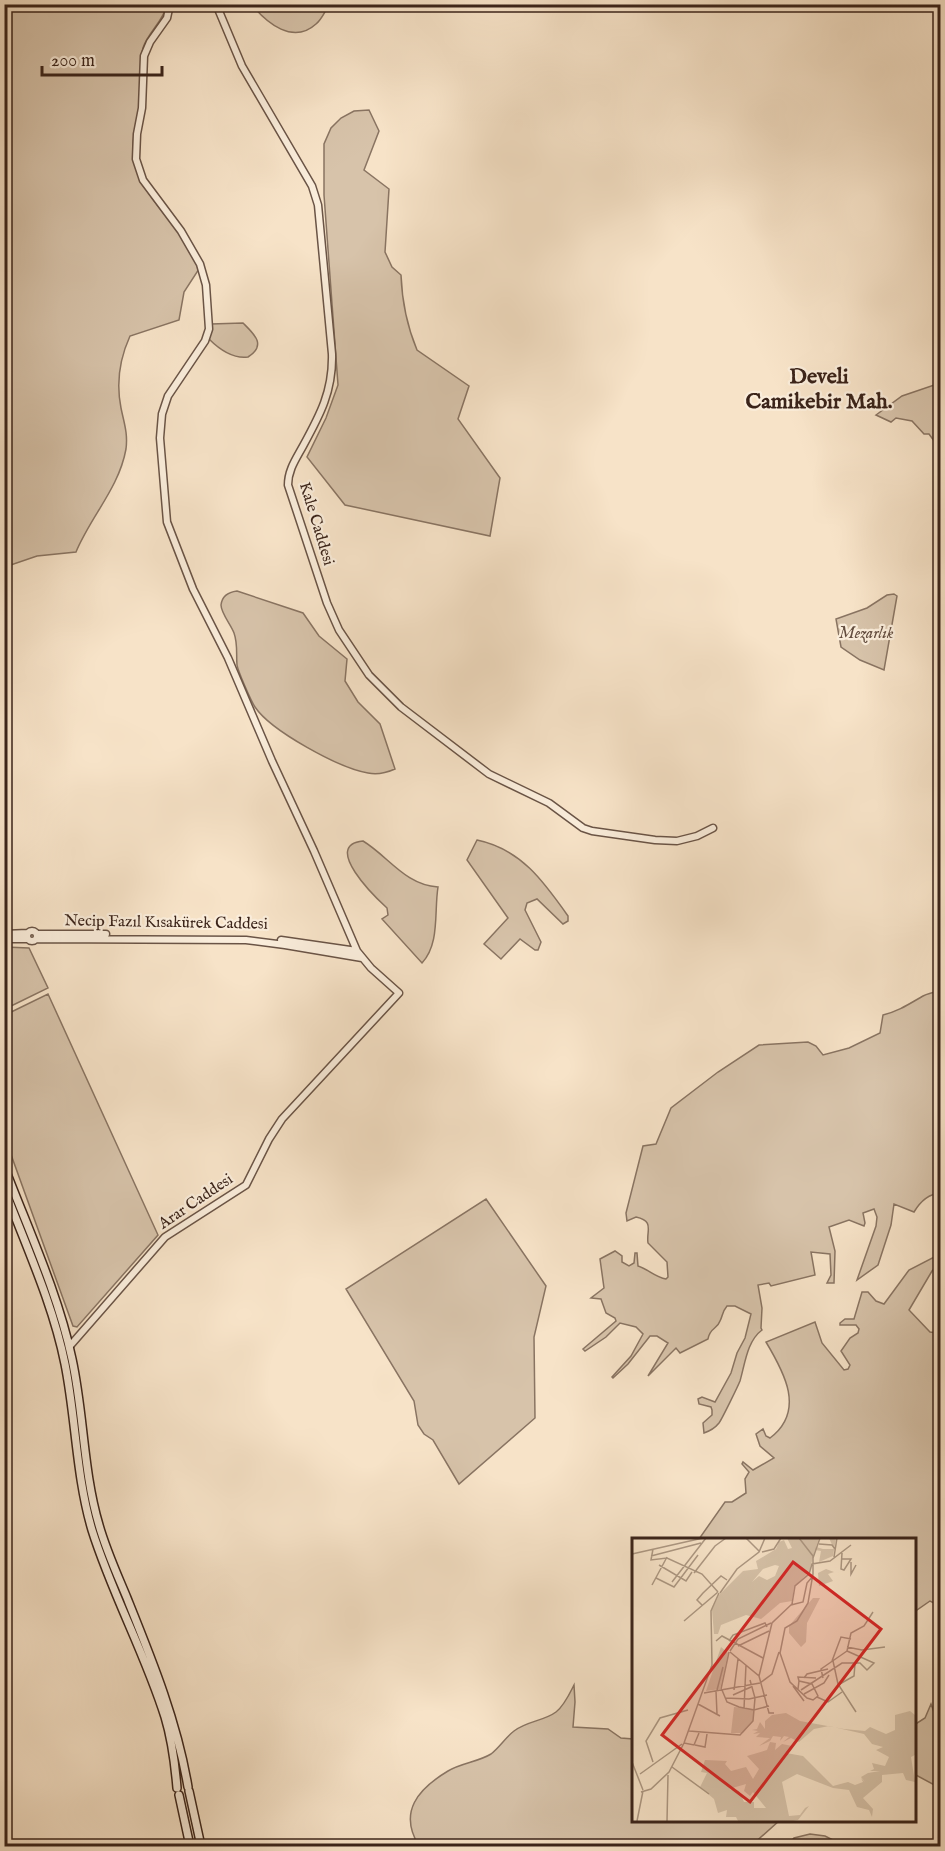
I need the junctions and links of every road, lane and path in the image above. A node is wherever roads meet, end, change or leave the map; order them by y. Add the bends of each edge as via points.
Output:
1 (170, 4) edge
2 (216, 4) edge
3 (713, 828) dead end
4 (4, 934) edge
5 (28, 936) junction
6 (37, 936) junction
7 (4, 939) edge
8 (357, 951) junction
9 (362, 958) junction
10 (4, 1166) edge
11 (4, 1188) edge
12 (69, 1347) junction
13 (189, 1789) junction
14 (178, 1792) junction
15 (190, 1846) edge
16 (201, 1846) edge

1 - 8 street via 167,18 144,56 136,159 143,180 200,264 206,285 209,329 168,396 162,414 160,438 168,522 193,589 228,658
2 - 3 street, Kale Caddesi via 242,66 312,186 318,205 332,378 326,400 292,466 288,485 327,603 348,646 374,681 401,707 489,774 549,803 583,828 677,841
4 - 5 street
5 - 6 street via 32,941
5 - 7 street
6 - 8 street, Necip Fazıl Kısakürek Caddesi via 249,936
6 - 9 street, Necip Fazıl Kısakürek Caddesi via 246,940
8 - 9 street
9 - 12 street, Arar Caddesi via 399,993 282,1119 246,1185 165,1237
10 - 12 main road
11 - 14 main road via 58,1338 88,1516 165,1717
12 - 13 main road via 97,1519 172,1716
13 - 14 main road via 184,1784
13 - 16 main road
14 - 15 main road

